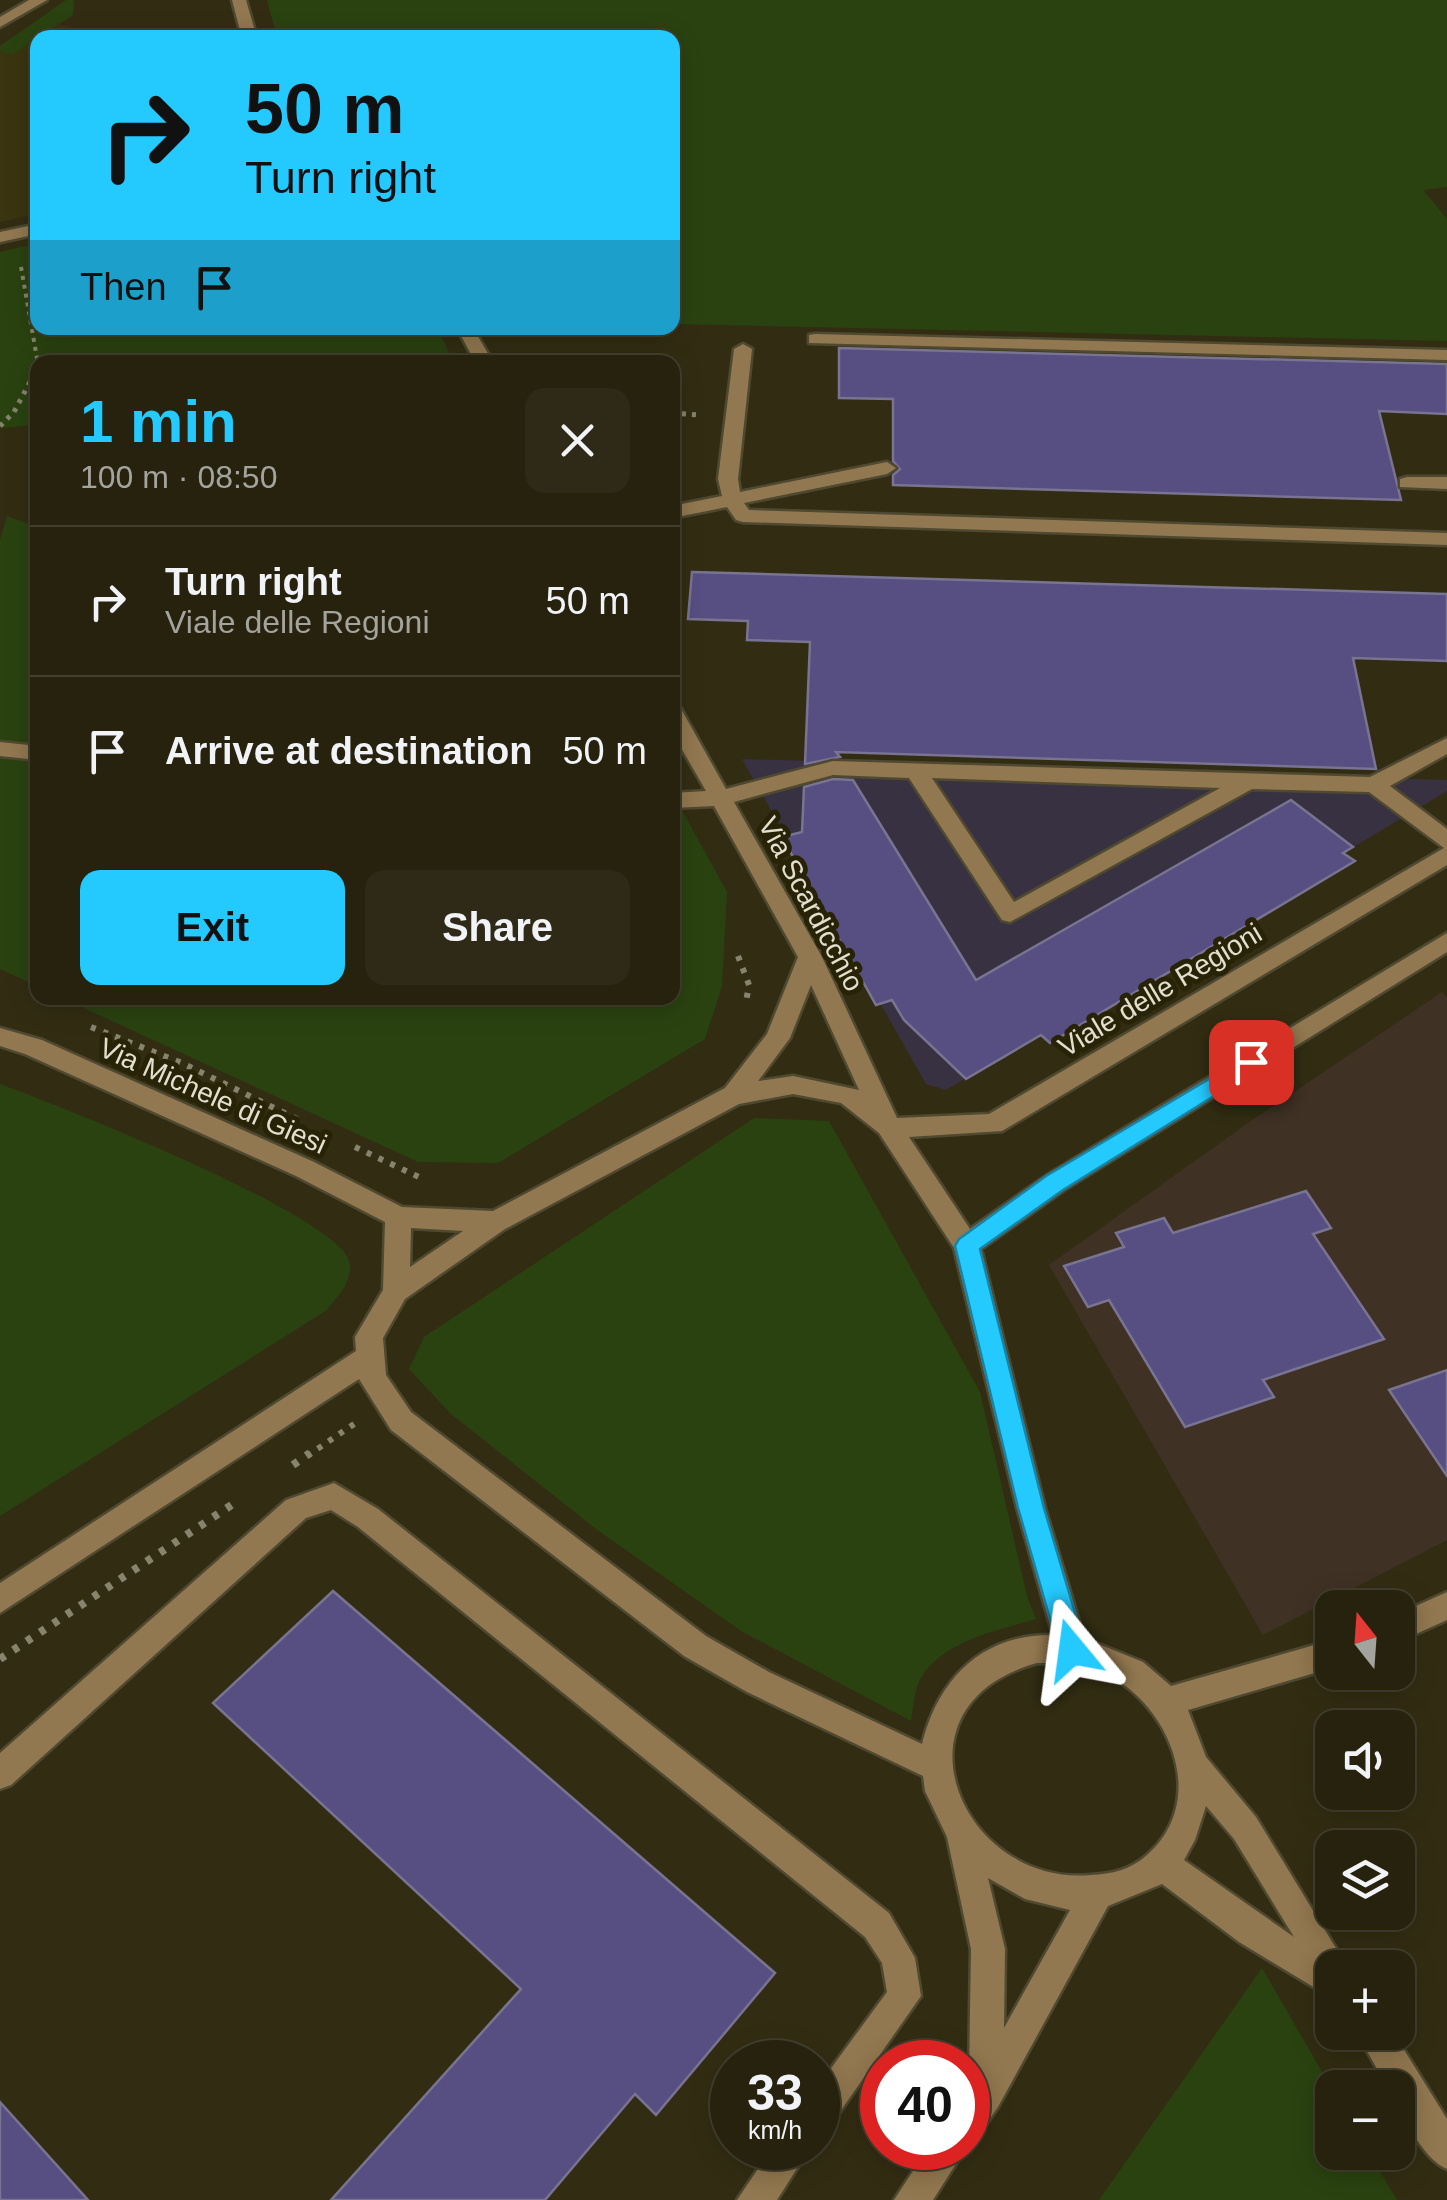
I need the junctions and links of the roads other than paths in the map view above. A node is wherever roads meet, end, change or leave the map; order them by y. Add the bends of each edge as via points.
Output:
1 (40, 0) edge
2 (239, 0) edge
3 (0, 23) edge
4 (248, 30) edge
5 (30, 231) edge
6 (0, 237) edge
7 (814, 339) dead end
8 (743, 348) dead end
9 (1447, 355) edge
10 (887, 468) dead end
11 (1407, 483) dead end
12 (1447, 484) edge
13 (732, 500) junction
14 (680, 510) edge
15 (1447, 538) edge
16 (680, 727) edge
17 (1447, 745) edge
18 (0, 750) edge
19 (30, 752) edge
20 (916, 772) junction
21 (1245, 782) junction
22 (1374, 785) junction
23 (719, 798) junction
24 (680, 800) edge
25 (1447, 841) edge
26 (1447, 855) edge
27 (1447, 942) edge
28 (810, 957) junction
29 (0, 1037) edge
30 (734, 1095) junction
31 (889, 1128) junction
32 (398, 1217) junction
33 (496, 1222) junction
34 (967, 1246) junction
35 (396, 1291) junction
36 (371, 1356) junction
37 (0, 1599) edge
38 (1447, 1606) edge
39 (1415, 1620) edge
40 (1072, 1650) junction
41 (1315, 1659) edge
42 (1166, 1702) junction
43 (937, 1767) junction
44 (1195, 1768) junction
45 (0, 1774) edge
46 (962, 1836) junction
47 (1162, 1864) junction
48 (1097, 1894) junction
49 (1321, 1950) edge
50 (1315, 1969) edge
51 (982, 2040) edge
52 (1384, 2050) edge
53 (840, 2084) edge
54 (990, 2085) edge
55 (1447, 2150) edge
56 (776, 2170) edge
57 (933, 2170) edge
58 (754, 2200) edge
59 (912, 2200) edge

1 - 3 street
2 - 4 street
5 - 6 street
7 - 9 street
8 - 13 street via 728,479
10 - 13 street
11 - 12 street
13 - 14 street
13 - 15 street via 742,516
16 - 23 street, Via Scardicchio
17 - 22 street
18 - 19 street
20 - 21 street
20 - 21 street via 1010,914
20 - 23 street via 833,768
21 - 22 street
22 - 25 street
23 - 24 street
23 - 28 street, Via Scardicchio
26 - 31 street, Viale delle Regioni via 993,1124
27 - 34 street via 1054,1183
28 - 30 street via 778,1038
28 - 31 street, Via Scardicchio
29 - 32 street, Via Michele di Giesi via 305,1169
30 - 31 street via 793,1084 848,1096
30 - 33 street
31 - 34 street
32 - 33 street
32 - 35 street
33 - 35 street
34 - 40 street
35 - 36 street via 369,1337
36 - 37 street
36 - 43 street via 372,1378 401,1421 695,1646
38 - 39 street
40 - 42 street via 1140,1677
40 - 43 street via 1037,1649 974,1676 940,1732
41 - 42 street
42 - 44 street via 1186,1733
43 - 46 street via 944,1802
44 - 47 street via 1184,1836
44 - 49 street via 1245,1828
45 - 53 street via 296,1509 334,1496 877,1925 898,1958 904,1996
46 - 48 street via 1022,1884 1059,1895
46 - 51 street via 988,1949
47 - 48 street via 1133,1884
47 - 50 street
48 - 54 street
52 - 55 street
56 - 58 street
57 - 59 street

